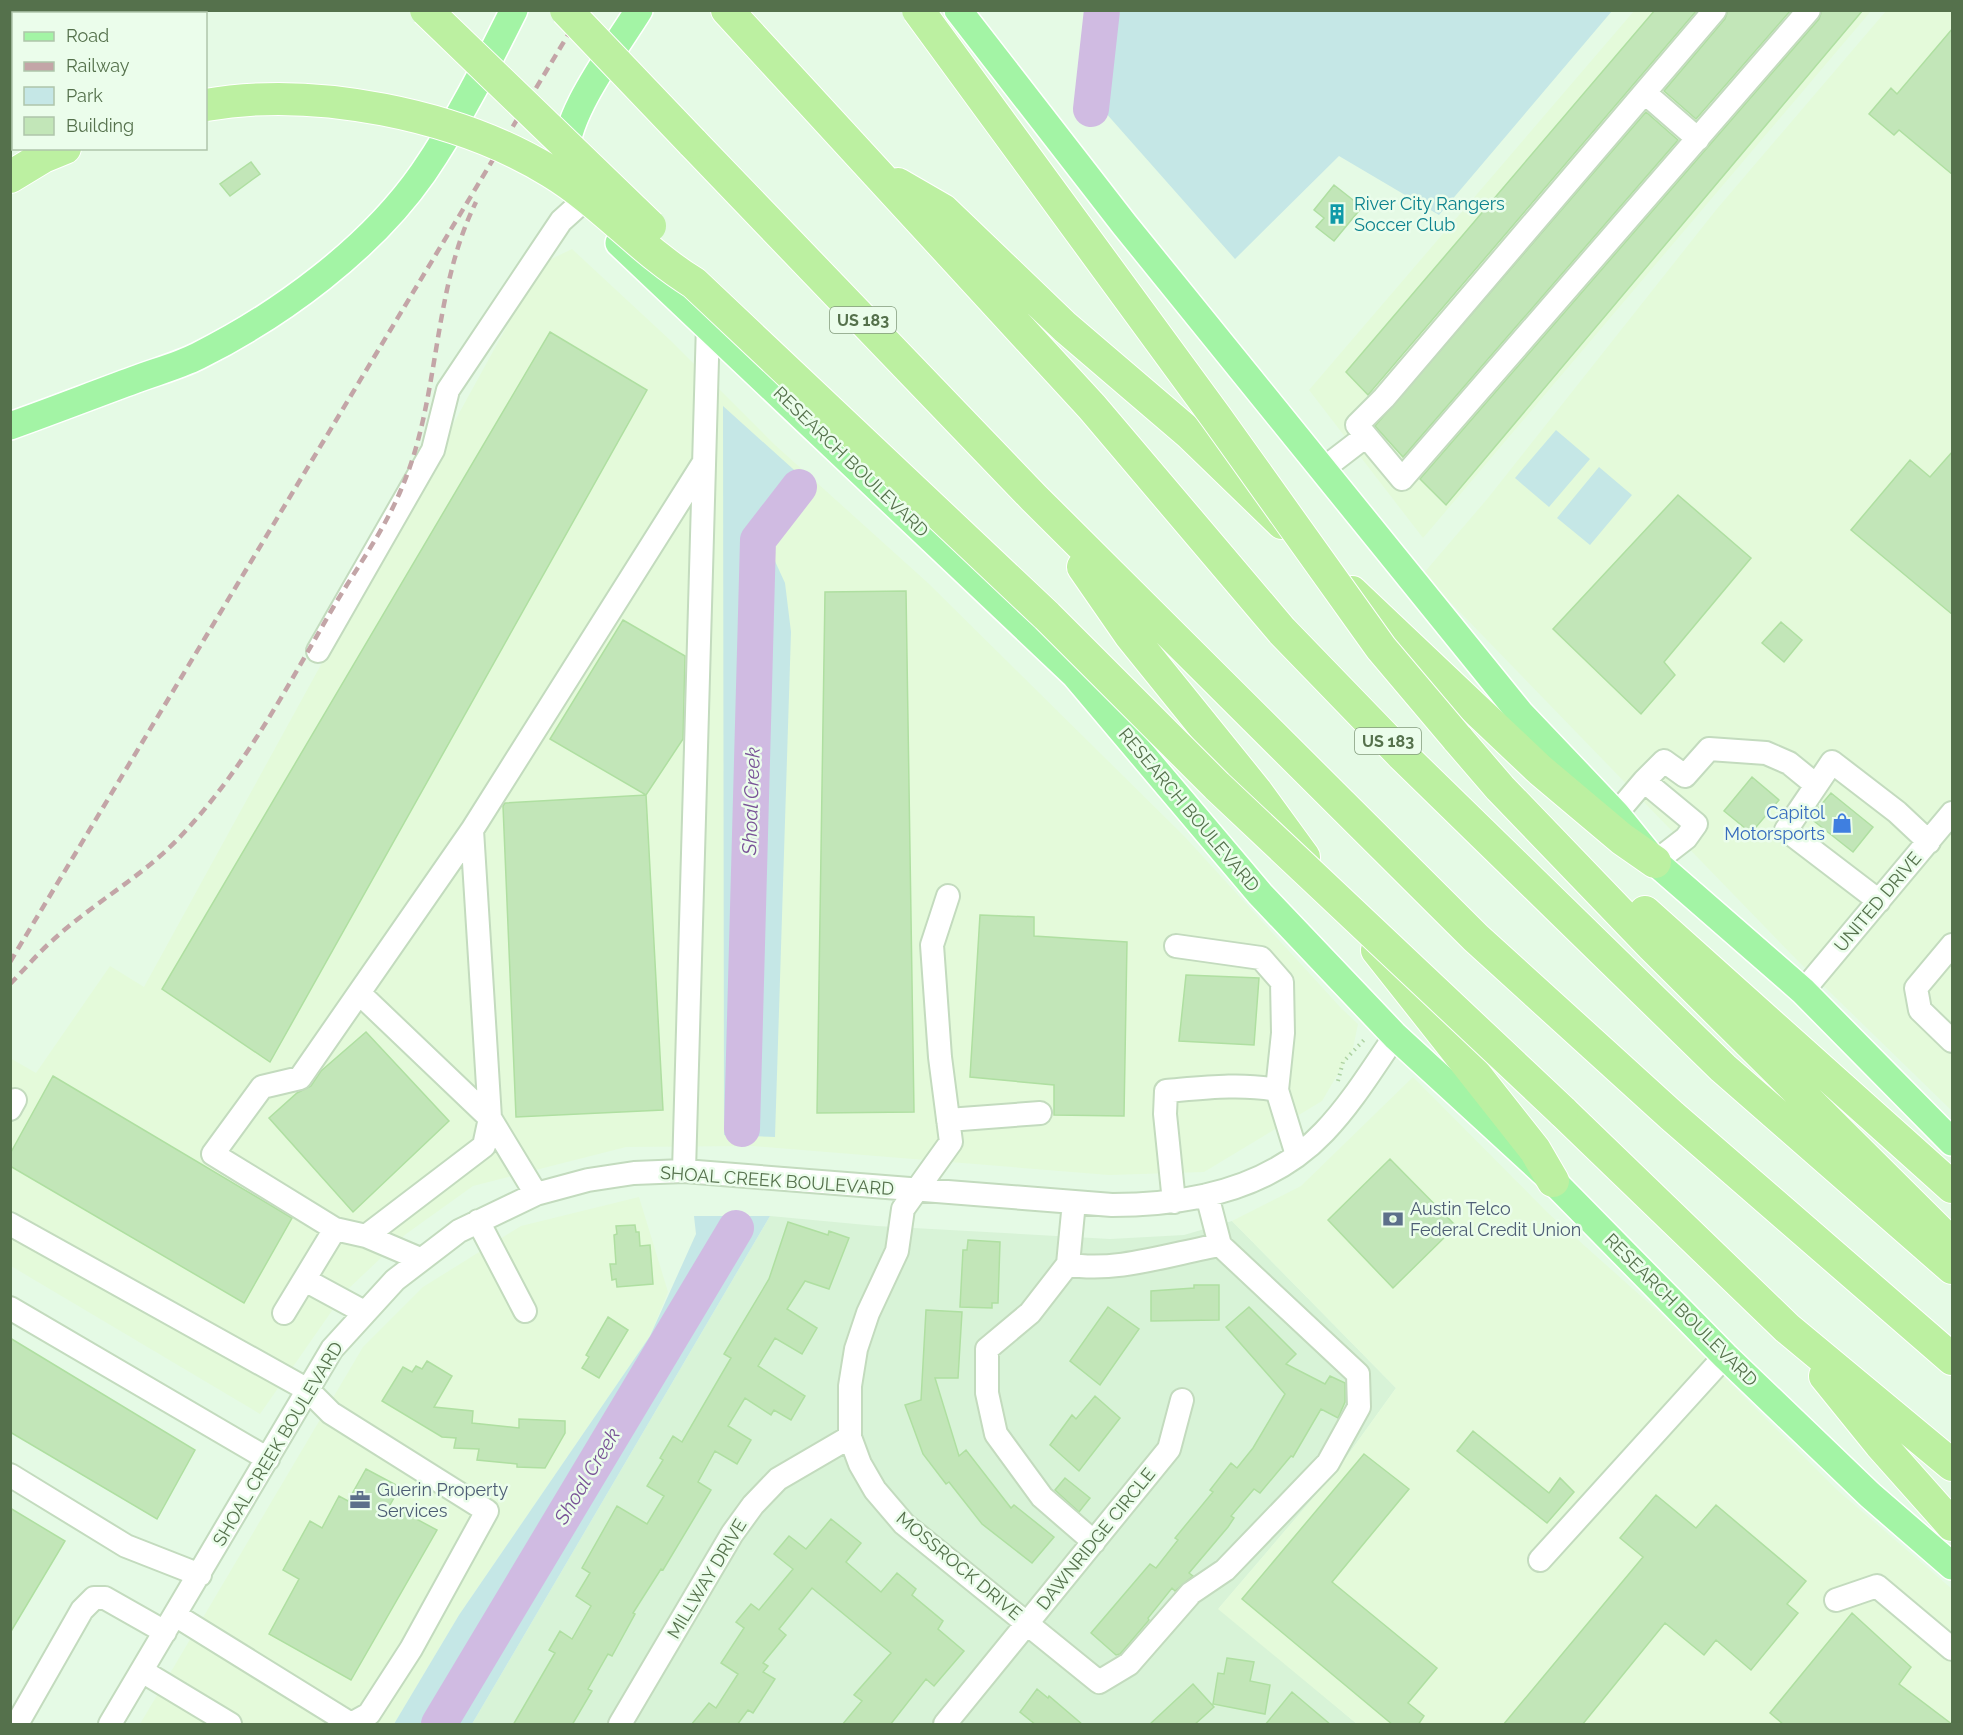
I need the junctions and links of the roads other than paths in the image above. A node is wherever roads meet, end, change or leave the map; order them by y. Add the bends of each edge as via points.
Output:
1 (426, 10) edge
2 (514, 10) edge
3 (566, 10) edge
4 (639, 10) edge
5 (727, 10) edge
6 (918, 10) edge
7 (958, 10) edge
8 (1715, 10) edge
9 (1809, 10) edge
10 (1646, 93) junction
11 (207, 105) edge
12 (1698, 139) junction
13 (60, 150) edge
14 (871, 168) junction
15 (10, 177) edge
16 (582, 202) junction
17 (694, 283) junction
18 (708, 324) junction
19 (10, 426) edge
20 (1366, 436) junction
21 (705, 461) junction
22 (1323, 469) junction
23 (1034, 498) junction
24 (318, 651) dead end
25 (1457, 738) junction
26 (1644, 781) junction
27 (1816, 785) junction
28 (1953, 813) edge
29 (1616, 814) junction
30 (472, 830) junction
31 (1929, 842) junction
32 (1655, 862) junction
33 (948, 896) dead end
34 (1879, 901) junction
35 (1953, 945) edge
36 (1176, 946) dead end
37 (1803, 991) junction
38 (359, 993) junction
39 (1395, 1036) junction
40 (1953, 1041) edge
41 (1277, 1090) junction
42 (1040, 1113) dead end
43 (490, 1118) junction
44 (948, 1120) junction
45 (1953, 1142) edge
46 (1297, 1155) junction
47 (684, 1171) junction
48 (1552, 1181) junction
49 (1953, 1187) edge
50 (917, 1190) junction
51 (536, 1194) junction
52 (1207, 1196) junction
53 (1074, 1202) junction
54 (1174, 1202) junction
55 (478, 1221) junction
56 (10, 1224) edge
57 (335, 1229) junction
58 (366, 1236) junction
59 (1220, 1245) junction
60 (1953, 1245) edge
61 (420, 1259) junction
62 (1068, 1264) junction
63 (1953, 1268) edge
64 (304, 1280) junction
65 (10, 1308) edge
66 (525, 1311) dead end
67 (364, 1312) junction
68 (284, 1314) dead end
69 (1786, 1328) junction
70 (1725, 1356) junction
71 (1953, 1359) edge
72 (308, 1390) junction
73 (1182, 1400) dead end
74 (850, 1437) junction
75 (268, 1459) junction
76 (1953, 1465) edge
77 (10, 1475) edge
78 (1953, 1525) edge
79 (1094, 1542) junction
80 (1540, 1560) dead end
81 (1953, 1566) edge
82 (200, 1575) junction
83 (1836, 1600) dead end
84 (170, 1624) junction
85 (1028, 1624) junction
86 (1953, 1649) edge
87 (142, 1671) junction
88 (23, 1717) edge
89 (110, 1725) edge
90 (230, 1725) edge
91 (351, 1725) edge
92 (620, 1725) edge
93 (945, 1725) edge

1 - 17 highway, bridge via 677,252
2 - 19 main road via 461,115 421,175 344,259 244,331 197,357
3 - 23 highway, US 183, bridge
4 - 16 main road, RESEARCH BOULEVARD via 588,94 567,141 567,179
5 - 14 highway, US 183
6 - 25 highway, bridge via 1381,648
7 - 22 main road via 1124,224
8 - 10 street
9 - 12 street
10 - 12 street
10 - 20 street via 1357,425
11 - 17 highway, bridge via 282,98 345,103 417,118 484,140 551,172 663,264
12 - 20 street via 1402,479
13 - 15 highway
14 - 32 highway via 943,210 1065,327 1189,433 1399,639 1540,770
14 - 63 highway, US 183 via 1092,407 1282,631 1402,755 1723,1068
16 - 18 main road, RESEARCH BOULEVARD via 593,219
16 - 24 street via 561,221 448,390 433,450
17 - 69 highway, bridge via 1047,616 1217,786
18 - 21 street
18 - 39 main road, RESEARCH BOULEVARD via 866,479 1076,675 1260,894
20 - 22 street
21 - 30 street
21 - 47 street
22 - 29 main road via 1520,713
23 - 48 highway via 1130,635 1535,1150
23 - 71 highway, US 183 via 1476,938 1672,1116
25 - 49 highway
25 - 60 highway via 1652,946
26 - 27 street via 1664,761 1685,776 1709,749 1766,753 1789,763
26 - 29 street
26 - 32 street via 1696,824 1686,838
27 - 31 street via 1832,762
27 - 34 street via 1786,830
28 - 31 street, UNITED DRIVE
29 - 32 main road
30 - 38 street
30 - 43 street
31 - 34 street, UNITED DRIVE
32 - 37 main road
33 - 44 street, MOSSROCK DRIVE via 932,945
34 - 37 street, UNITED DRIVE
35 - 40 street via 1916,988 1920,1010
36 - 41 street via 1261,958 1282,982 1283,1034
37 - 45 main road
38 - 43 street
38 - 57 street via 300,1078 262,1087 213,1154
39 - 46 street, SHOAL CREEK BOULEVARD via 1324,1133
39 - 48 main road, RESEARCH BOULEVARD
41 - 46 street
41 - 54 street via 1217,1087 1166,1091
42 - 44 street
43 - 51 street
43 - 58 street via 484,1146
44 - 50 street, MOSSROCK DRIVE via 951,1142
46 - 52 street, SHOAL CREEK BOULEVARD via 1250,1181
47 - 50 street, SHOAL CREEK BOULEVARD
47 - 51 street, SHOAL CREEK BOULEVARD via 588,1180
48 - 70 main road, RESEARCH BOULEVARD
50 - 53 street, SHOAL CREEK BOULEVARD
50 - 74 street, MOSSROCK DRIVE via 903,1209 897,1251 856,1349 850,1386
51 - 55 street, SHOAL CREEK BOULEVARD
52 - 54 street, SHOAL CREEK BOULEVARD
52 - 59 street
53 - 54 street, SHOAL CREEK BOULEVARD
53 - 62 street
55 - 61 street, SHOAL CREEK BOULEVARD
55 - 66 street
56 - 72 street
57 - 58 street
57 - 64 street
58 - 61 street
59 - 62 street via 1109,1267 1089,1269
59 - 85 street, MOSSROCK DRIVE via 1358,1374 1359,1407 1328,1463 1225,1570 1191,1593 1129,1664 1099,1682
61 - 67 street, SHOAL CREEK BOULEVARD
62 - 79 street via 1030,1313 987,1349 987,1393 996,1434 1042,1497
64 - 67 street
64 - 68 street
65 - 75 street
67 - 72 street, SHOAL CREEK BOULEVARD via 332,1349
69 - 76 highway
69 - 78 highway via 1880,1444
70 - 80 street
70 - 81 main road, RESEARCH BOULEVARD via 1870,1495
72 - 75 street, SHOAL CREEK BOULEVARD
72 - 91 street via 331,1413 487,1511 411,1649 369,1714
73 - 79 street, DAWNRIDGE CIRCLE via 1169,1449
74 - 85 street, MOSSROCK DRIVE via 875,1490 904,1524
74 - 92 street, MILLWAY DRIVE via 778,1479 753,1505
75 - 82 street, SHOAL CREEK BOULEVARD
77 - 82 street via 126,1546
79 - 85 street, DAWNRIDGE CIRCLE
82 - 84 street, SHOAL CREEK BOULEVARD
83 - 86 street via 1877,1586
84 - 87 street, SHOAL CREEK BOULEVARD
84 - 88 street via 105,1598 94,1598 82,1610
84 - 91 street
85 - 93 street, DAWNRIDGE CIRCLE
87 - 89 street, SHOAL CREEK BOULEVARD
87 - 90 street

